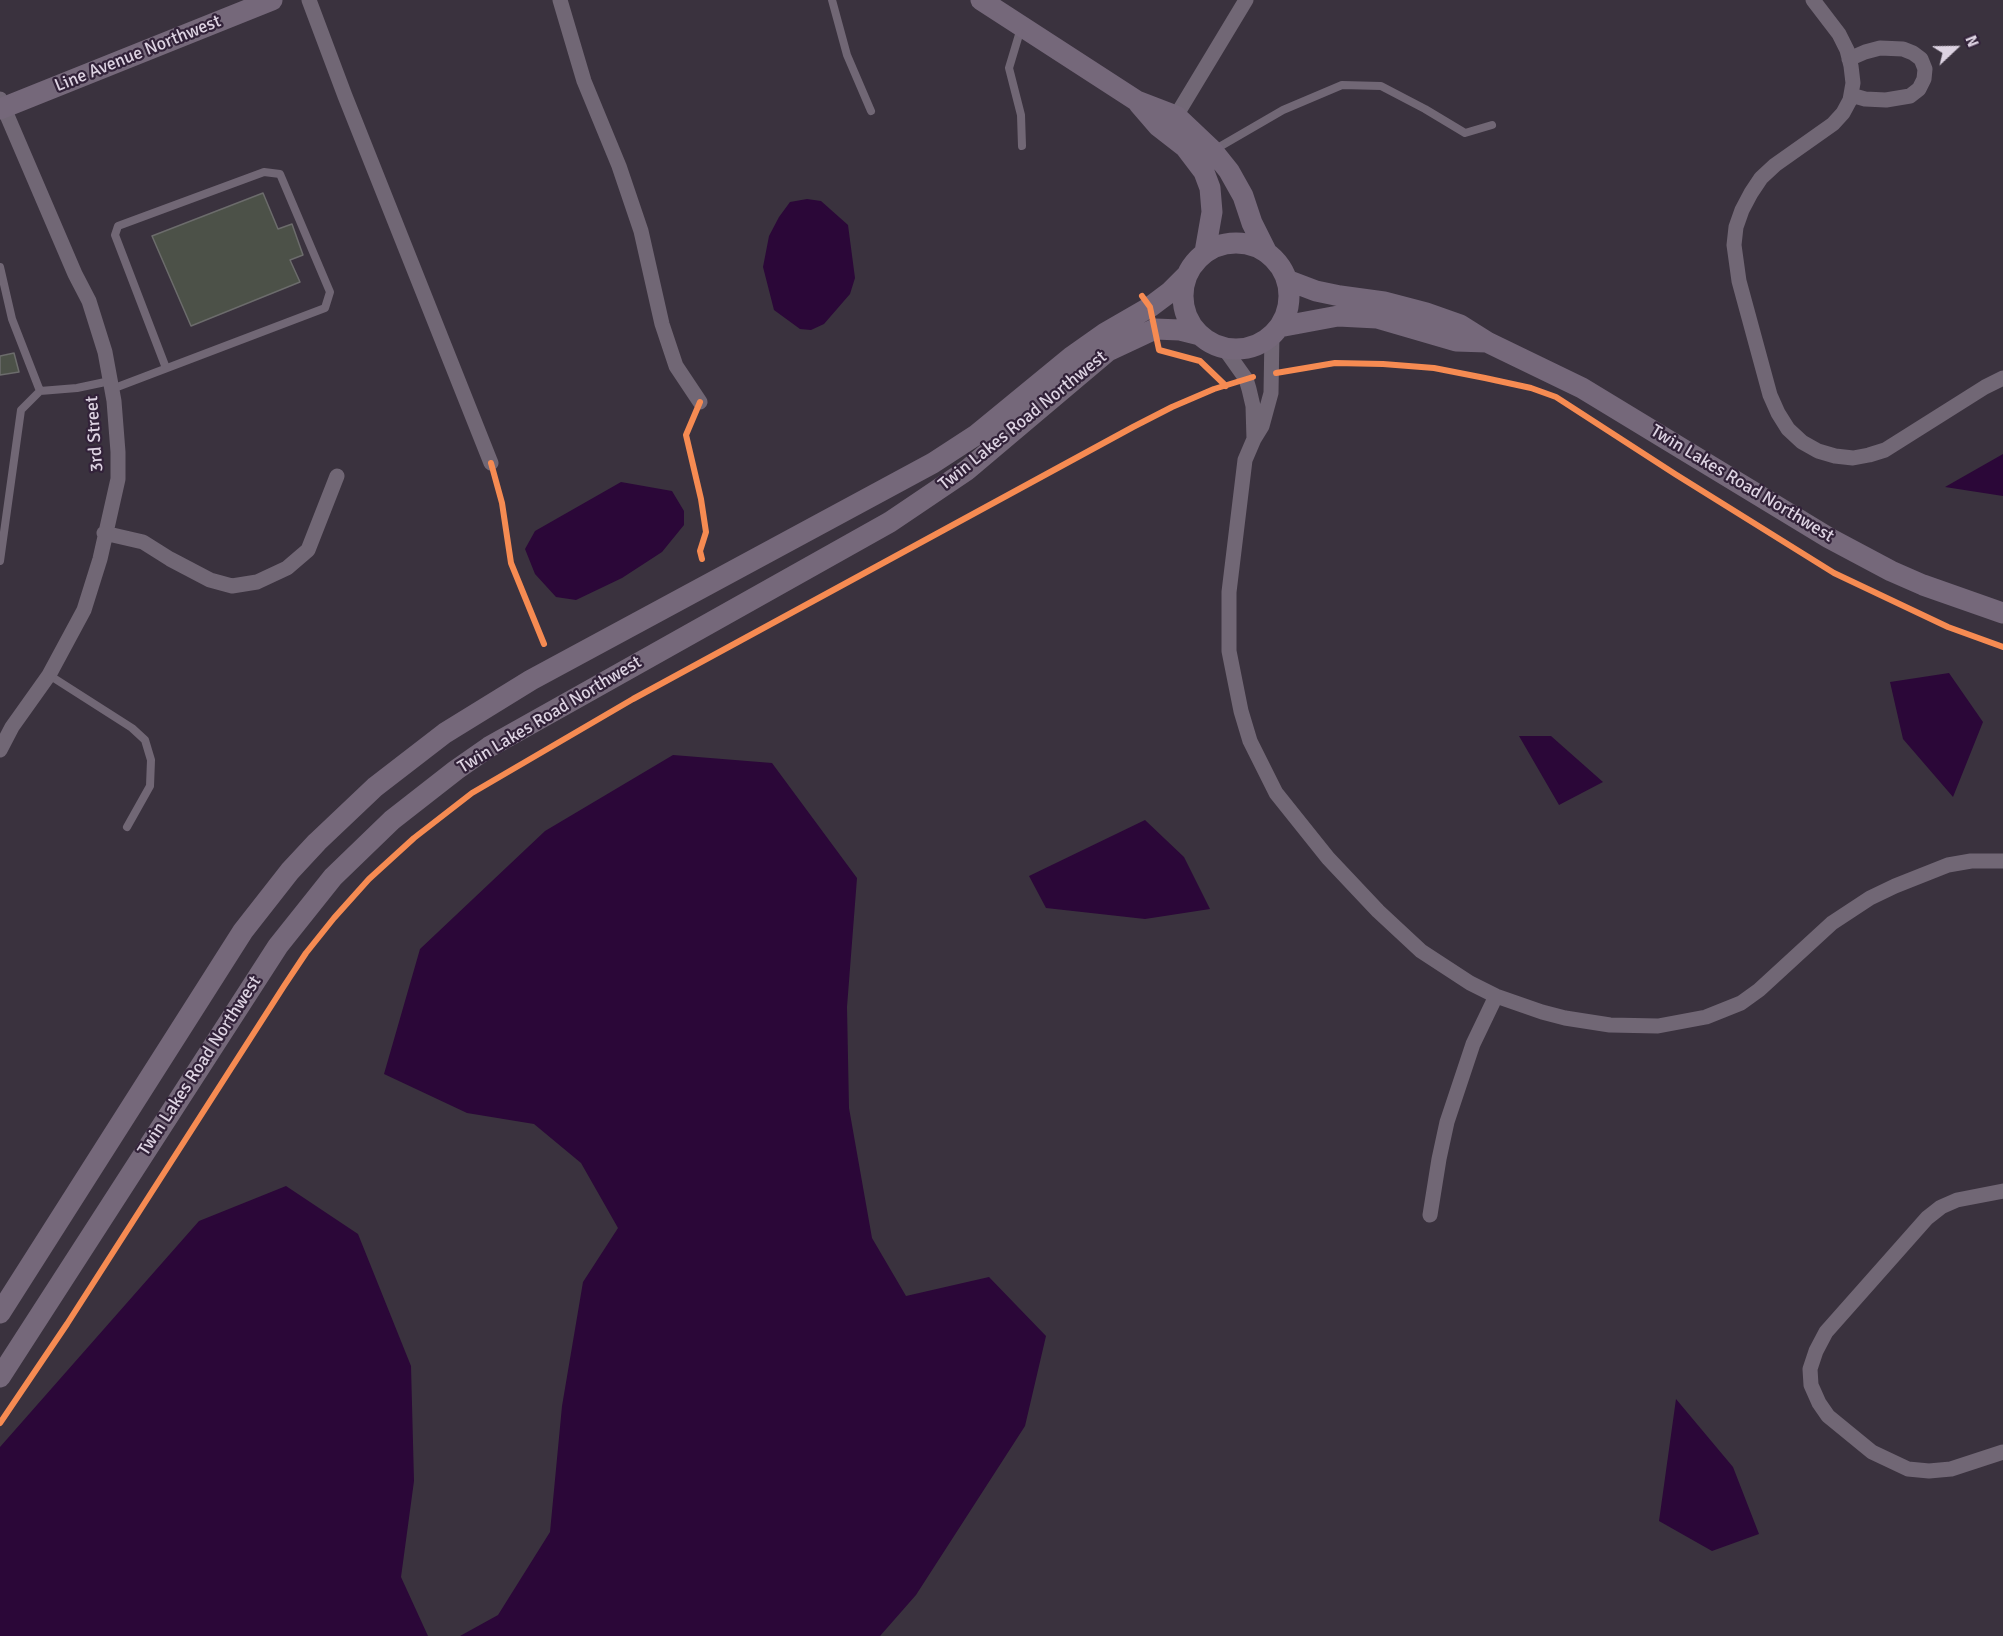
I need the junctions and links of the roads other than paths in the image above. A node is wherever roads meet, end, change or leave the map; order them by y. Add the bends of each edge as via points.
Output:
1 (272, 0) edge
2 (309, 0) edge
3 (560, 0) edge
4 (832, 0) edge
5 (981, 0) edge
6 (1246, 0) edge
7 (1813, 0) edge
8 (1022, 26) junction
9 (1849, 59) junction
10 (1851, 95) junction
11 (1137, 101) junction
12 (1, 107) edge
13 (871, 111) dead end
14 (1176, 116) junction
15 (1492, 125) dead end
16 (1022, 146) dead end
17 (1213, 151) junction
18 (1205, 252) junction
19 (1267, 253) junction
20 (0, 267) edge
21 (1187, 275) junction
22 (1287, 280) junction
23 (1276, 330) junction
24 (1200, 335) junction
25 (1487, 342) junction
26 (1224, 348) junction
27 (166, 368) junction
28 (2003, 378) edge
29 (111, 385) junction
30 (39, 391) junction
31 (700, 402) dead end
32 (1254, 439) junction
33 (490, 463) dead end
34 (337, 476) dead end
35 (104, 533) junction
36 (0, 561) edge
37 (2003, 613) edge
38 (49, 675) junction
39 (0, 750) edge
40 (127, 827) dead end
41 (2003, 861) edge
42 (1496, 996) junction
43 (2003, 1191) edge
44 (1430, 1215) dead end
45 (0, 1313) edge
46 (0, 1377) edge
47 (2003, 1452) edge

1 - 12 main road, Line Avenue Northwest
2 - 33 street
3 - 31 street via 584,81 641,231 662,324 676,366
4 - 13 lane via 847,56
5 - 8 main road
6 - 14 street
7 - 9 street via 1839,34
8 - 11 main road
8 - 16 lane via 1010,68 1022,115
9 - 10 street
9 - 10 street via 1880,48 1903,49 1921,59 1925,69 1919,89 1910,96 1886,100
10 - 28 street via 1843,113 1833,123 1761,178 1736,227 1739,281 1778,413 1802,442 1818,451 1853,458 1885,450
11 - 14 main road
11 - 18 main road via 1158,126 1185,147 1204,172 1212,212
12 - 29 street, 3rd Street via 89,301
14 - 17 main road
15 - 17 lane via 1466,133 1380,86 1342,85 1282,110
17 - 19 main road via 1243,196
18 - 19 main road via 1236,243 1253,245
18 - 21 main road
19 - 22 main road
20 - 30 lane via 12,319
21 - 24 main road via 1184,307
21 - 45 main road, Twin Lakes Road Northwest via 1150,307 1071,357 976,435 941,458 531,680 445,733 375,787 317,842 243,931
22 - 23 main road via 1287,312
22 - 25 main road, Twin Lakes Road Northwest via 1316,291 1426,313 1460,325
23 - 25 main road, Twin Lakes Road Northwest via 1338,316 1377,318 1456,341
23 - 26 main road via 1250,347
23 - 32 street via 1267,414
24 - 26 main road
24 - 46 main road, Twin Lakes Road Northwest via 1155,329 1108,351 967,470 890,522 489,747 392,820 333,877 278,945
25 - 37 main road, Twin Lakes Road Northwest via 1582,388 1829,538 1891,571
26 - 32 street via 1249,389
27 - 27 lane via 325,308 330,292 280,174 264,172 118,226 115,235
27 - 29 lane
29 - 30 lane
29 - 35 street, 3rd Street via 118,479
30 - 36 lane via 21,410
32 - 42 street via 1241,480 1227,622 1228,651 1250,741 1276,793 1322,852 1378,911 1429,957
34 - 35 street via 308,550 287,568 257,582 232,586 210,580 143,542
35 - 38 street, 3rd Street via 84,610
38 - 39 street, 3rd Street
38 - 40 lane via 145,740 151,760 150,786
41 - 42 street via 1948,865 1870,898 1832,923 1759,990 1741,1003 1706,1017 1658,1026 1610,1025 1565,1018
42 - 44 street via 1473,1044 1447,1122
43 - 47 street via 1941,1207 1913,1233 1826,1332 1810,1369 1811,1385 1828,1416 1872,1452 1908,1469 1951,1469

